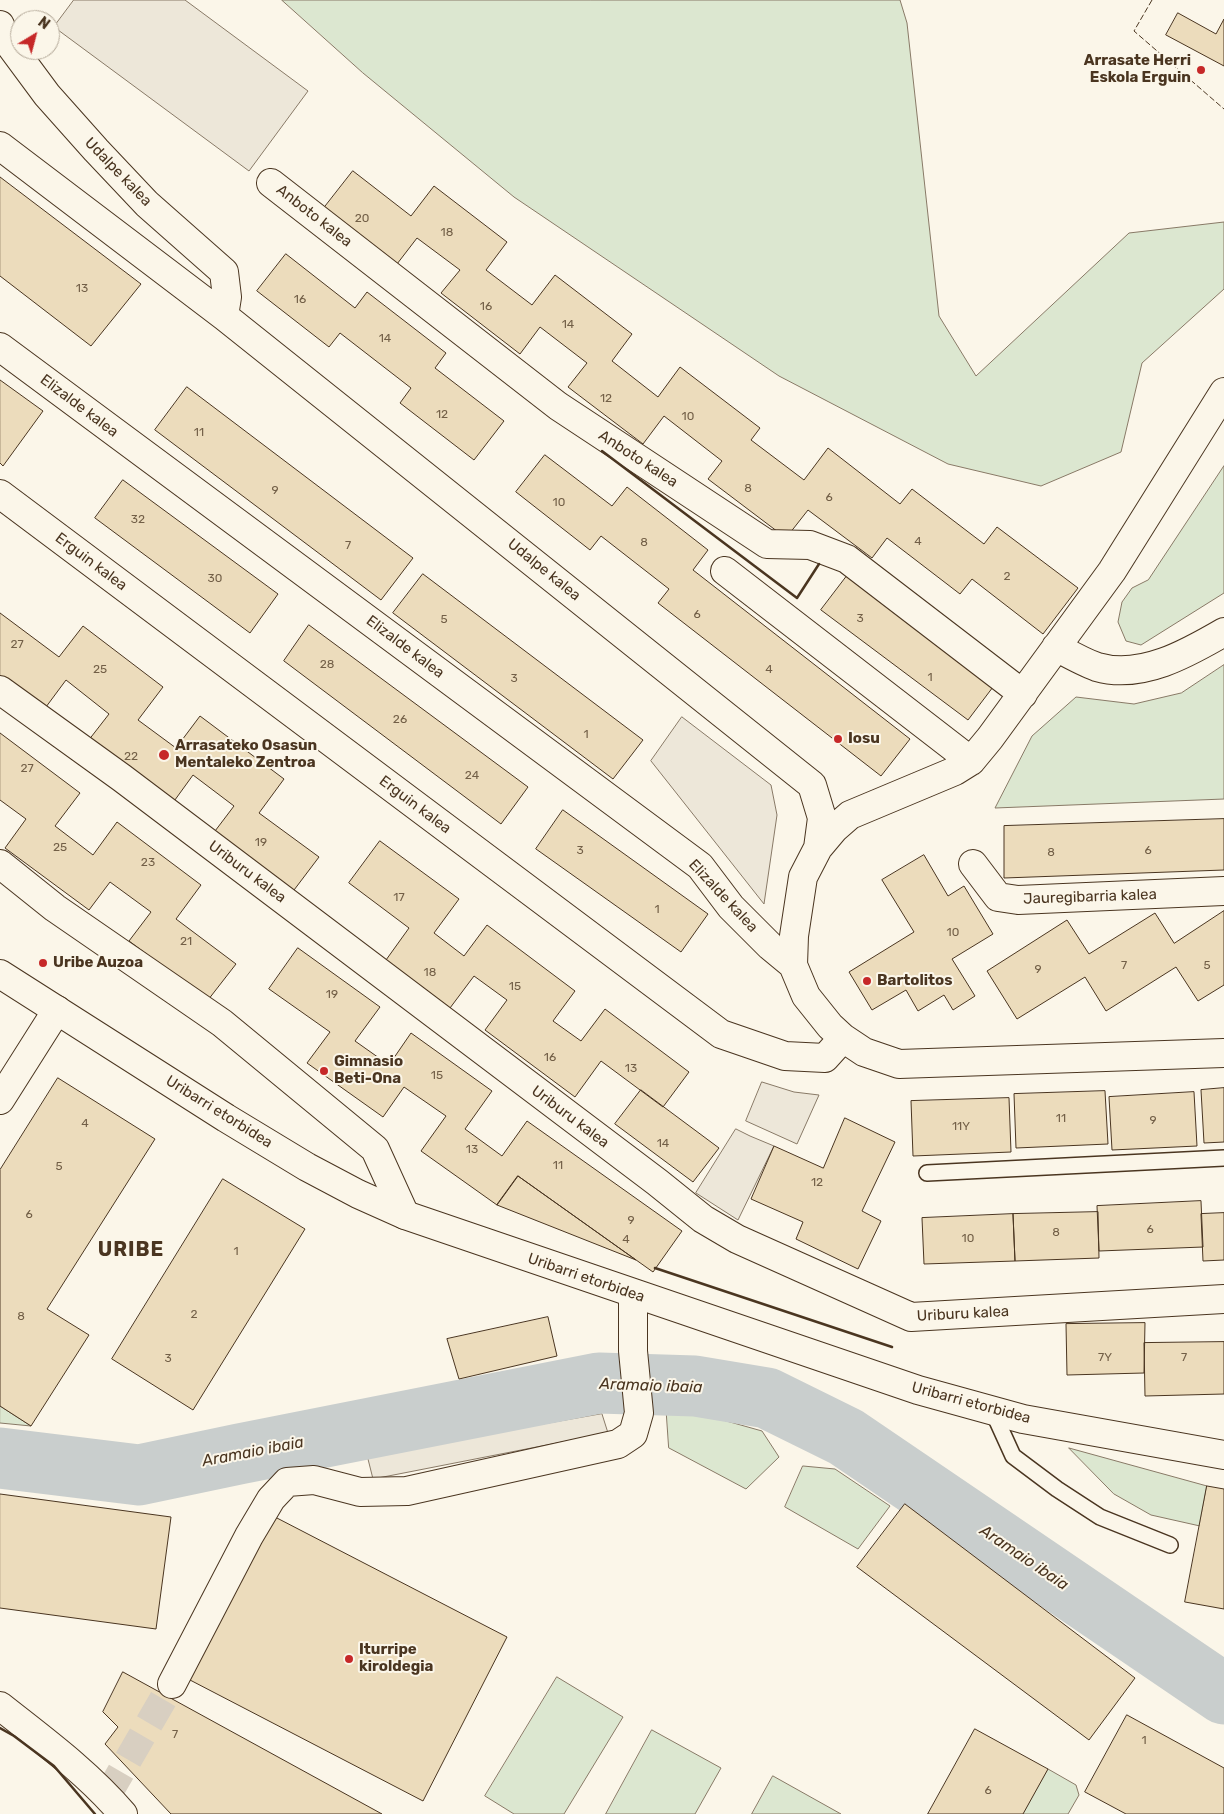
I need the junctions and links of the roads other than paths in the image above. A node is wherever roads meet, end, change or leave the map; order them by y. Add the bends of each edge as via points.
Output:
1 (0, 25) edge
2 (0, 146) edge
3 (272, 183) dead end
4 (224, 316) junction
5 (0, 347) edge
6 (1224, 392) edge
7 (0, 494) edge
8 (725, 571) dead end
9 (1224, 632) edge
10 (1056, 647) junction
11 (0, 690) edge
12 (1023, 694) junction
13 (971, 760) junction
14 (818, 848) junction
15 (0, 864) edge
16 (973, 864) dead end
17 (1224, 891) edge
18 (793, 965) junction
19 (0, 974) edge
20 (57, 1010) junction
21 (844, 1038) junction
22 (1224, 1053) edge
23 (0, 1100) edge
24 (1224, 1158) edge
25 (927, 1173) dead end
26 (405, 1215) junction
27 (633, 1294) junction
28 (1224, 1299) edge
29 (993, 1412) junction
30 (1224, 1455) edge
31 (1170, 1545) dead end
32 (172, 1684) tunnel mouth
33 (0, 1706) edge
34 (123, 1814) edge

1 - 4 street, Udalpe kalea via 7,41 47,95 96,150 147,204 224,272 227,298
2 - 4 street, Udalpe kalea
3 - 12 street, Anboto kalea via 558,406 767,544 810,545 847,559
4 - 14 street, Udalpe kalea via 812,785 822,818
5 - 18 street, Elizalde kalea via 700,866 731,907
6 - 10 street via 1112,571
7 - 21 street, Erguin kalea via 721,1034 785,1056 825,1058
8 - 13 street
9 - 10 street via 1155,666 1122,670 1098,667
10 - 12 street
11 - 28 street, Uriburu kalea via 122,778 703,1219 737,1239 911,1317
12 - 13 street
13 - 14 street via 955,771 850,815
14 - 18 street via 803,877
15 - 26 street via 55,908 222,1023 375,1149
16 - 17 street, Jauregibarria kalea via 998,897 1018,900
18 - 21 street via 806,996
19 - 20 street, Uribarri etorbidea
20 - 23 street
20 - 26 street, Uribarri etorbidea via 308,1167
21 - 22 street via 864,1052 899,1064
24 - 25 lane
26 - 27 street, Uribarri etorbidea
27 - 29 street, Uribarri etorbidea
27 - 32 street via 633,1351 639,1413 633,1434 618,1444 407,1491 360,1492 314,1480 287,1482 271,1499 249,1536
29 - 30 street, Uribarri etorbidea
29 - 31 lane via 1013,1456 1100,1517
33 - 34 street via 68,1759

